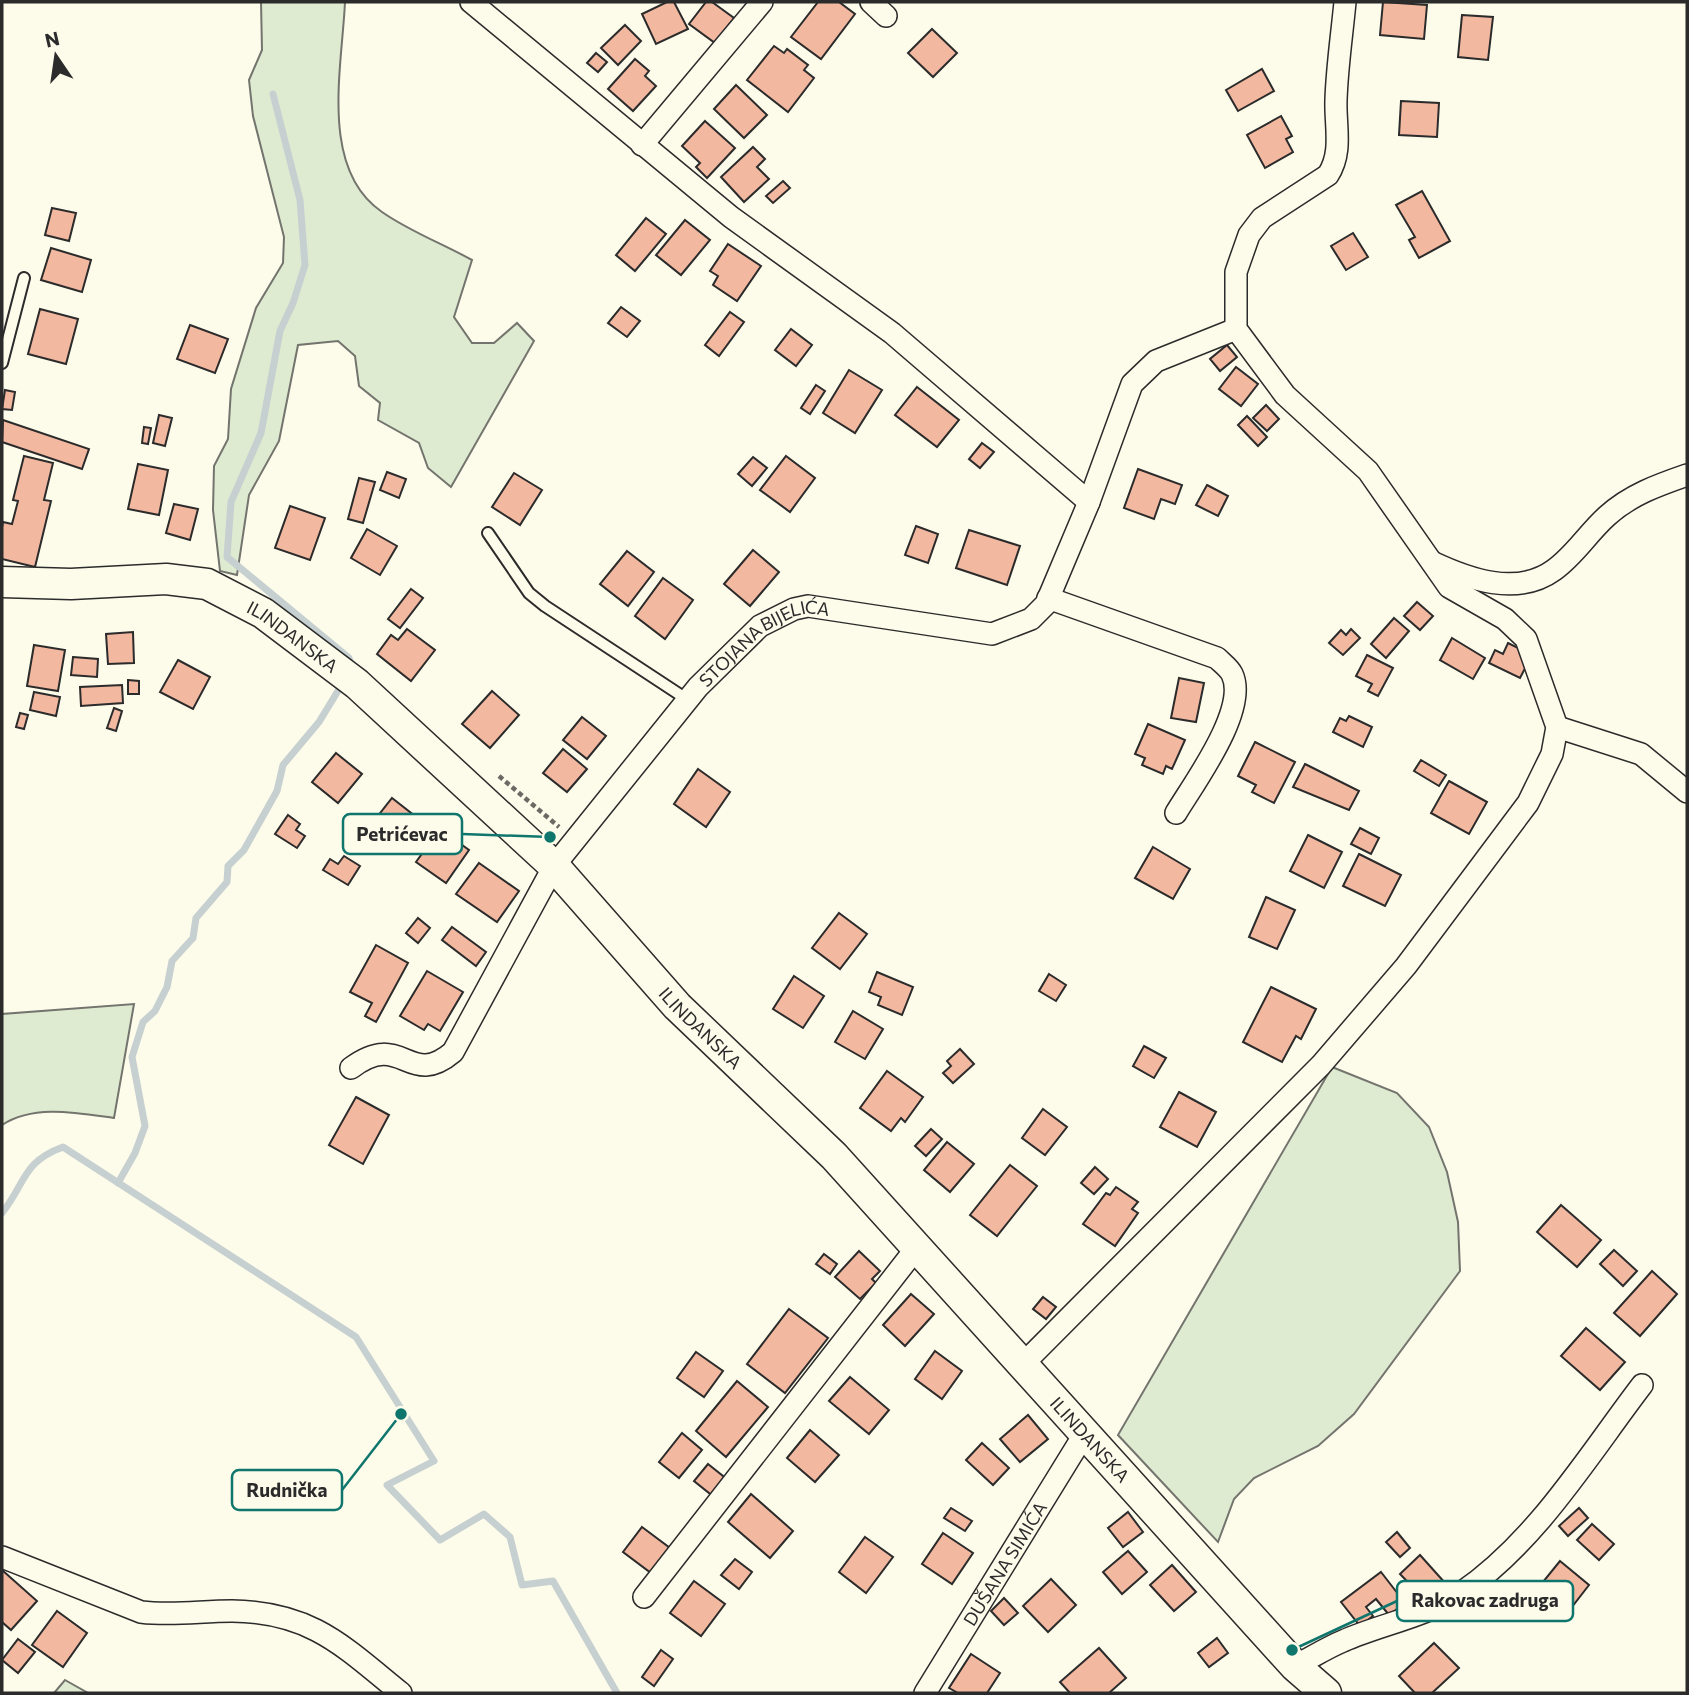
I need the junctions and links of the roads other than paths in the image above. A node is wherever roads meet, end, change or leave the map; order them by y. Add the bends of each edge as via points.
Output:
1 (471, 2) edge
2 (762, 2) edge
3 (1345, 2) edge
4 (493, 9) edge
5 (642, 145) junction
6 (24, 278) dead end
7 (1236, 329) junction
8 (2, 363) edge
9 (1687, 475) edge
10 (1089, 502) junction
11 (488, 533) dead end
12 (1430, 561) junction
13 (2, 582) edge
14 (1048, 598) junction
15 (688, 700) junction
16 (1557, 726) junction
17 (1687, 792) edge
18 (1176, 813) dead end
19 (554, 866) junction
20 (351, 1068) dead end
21 (918, 1246) junction
22 (1023, 1364) junction
23 (1642, 1385) dead end
24 (1085, 1433) junction
25 (2, 1557) edge
26 (644, 1597) dead end
27 (1295, 1665) junction
28 (401, 1693) edge
29 (925, 1693) edge
30 (1326, 1693) edge

1 - 4 street
2 - 5 street
3 - 7 street via 1334,165 1328,175 1262,218 1250,235 1236,272
4 - 5 street
5 - 10 street via 731,217 892,333
6 - 8 lane
7 - 10 street, STOJANA BIJELIĆA via 1156,361 1142,372 1132,384
7 - 12 street via 1284,395 1368,471
9 - 12 street via 1623,503 1553,571 1535,580 1474,581
10 - 14 street, STOJANA BIJELIĆA
11 - 15 lane via 529,593
12 - 16 street via 1448,587 1505,619 1526,639
13 - 19 street, ILINDANSKA via 166,579 207,584 263,613 346,675
14 - 15 street, STOJANA BIJELIĆA via 1031,619 992,634 822,607 794,609 761,626
14 - 18 street via 1217,659 1232,674 1234,709
15 - 19 street, STOJANA BIJELIĆA
16 - 17 street via 1641,754
16 - 22 street via 1552,754 1528,803 1406,966 1321,1065
19 - 20 street, STOJANA BIJELIĆA via 453,1052 429,1066 388,1052 377,1053
19 - 21 street, ILINDANSKA via 677,1006 834,1156
21 - 22 street, ILINDANSKA
21 - 26 street
22 - 24 street, ILINDANSKA
23 - 27 street via 1545,1515 1460,1594
24 - 27 street, ILINDANSKA
24 - 29 street, DUŠANA SIMIĆA
25 - 28 street via 141,1612 232,1611 294,1620 328,1634
27 - 30 street, ILINDANSKA

